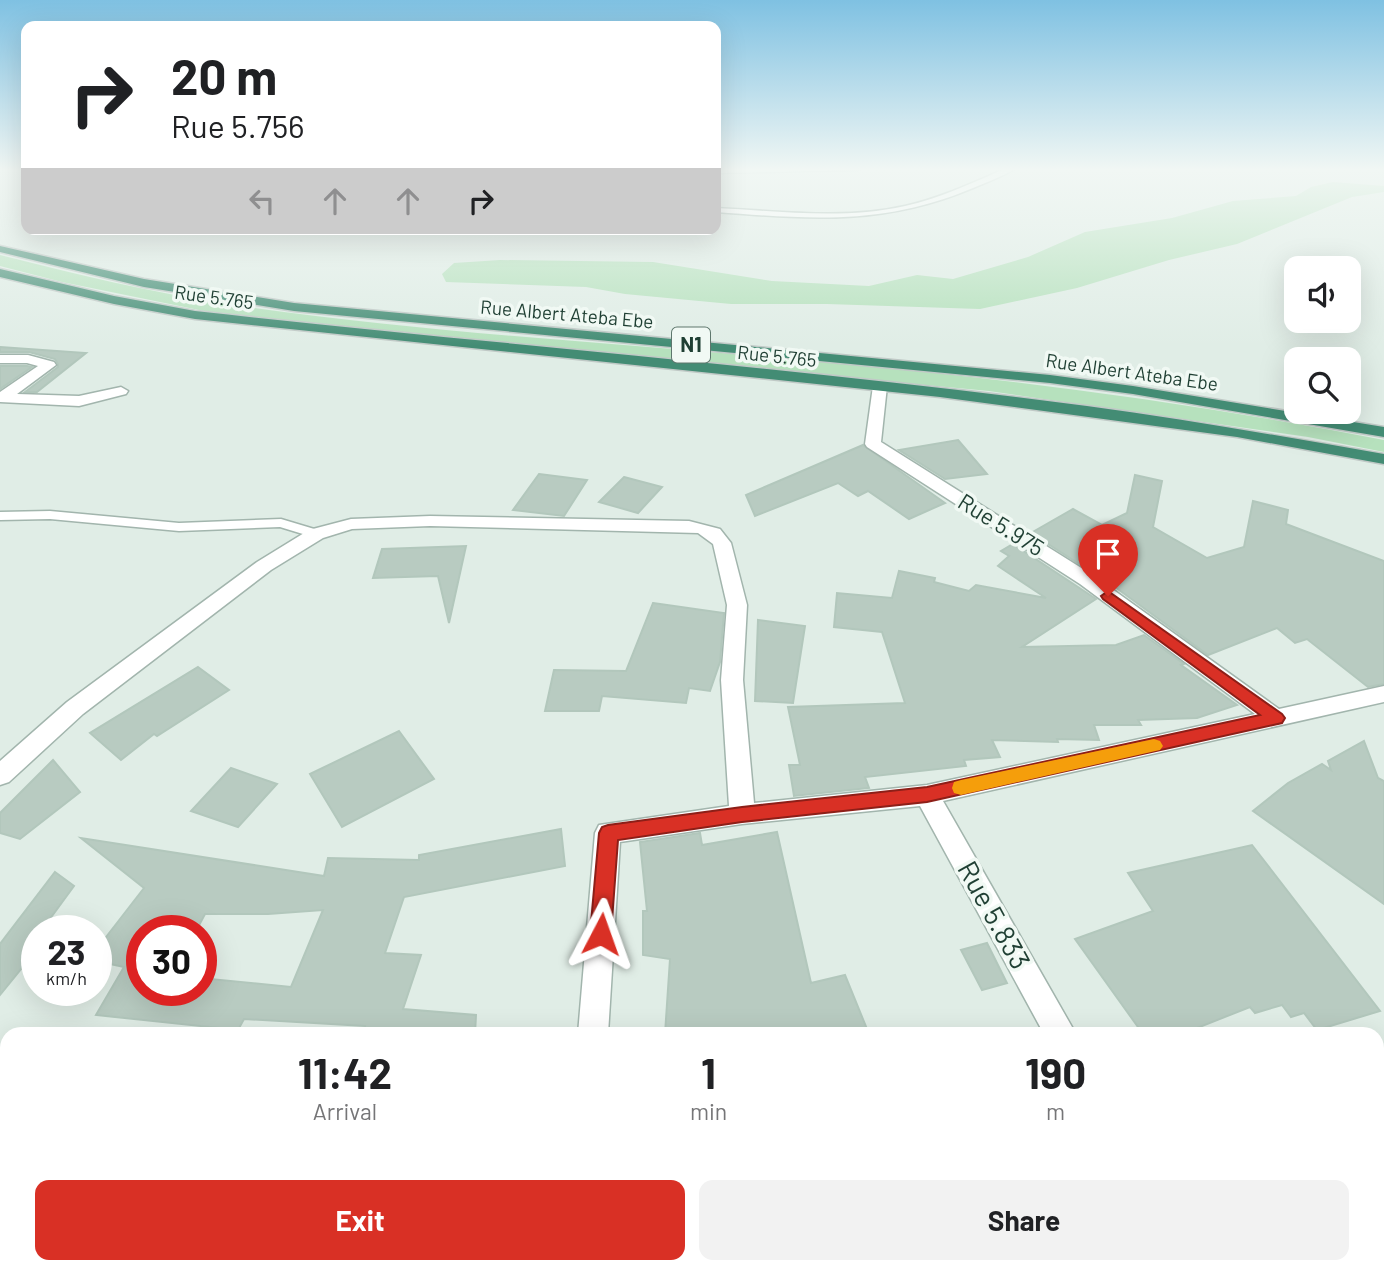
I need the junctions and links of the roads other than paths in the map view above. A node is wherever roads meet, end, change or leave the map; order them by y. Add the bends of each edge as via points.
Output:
1 (0, 249) edge
2 (0, 273) edge
3 (0, 359) edge
4 (880, 386) junction
5 (121, 391) dead end
6 (1384, 432) edge
7 (1384, 459) edge
8 (0, 516) edge
9 (316, 534) junction
10 (1384, 694) edge
11 (1276, 718) junction
12 (0, 775) edge
13 (927, 795) junction
14 (742, 814) junction
15 (594, 1027) edge
16 (1057, 1027) edge

1 - 6 highway, Rue Albert Ateba Ebe / N1 via 144,283 294,307 1050,379
2 - 4 highway, Rue 5.765 / N1 via 195,314
3 - 5 street via 50,365 2,398 79,401
4 - 7 highway, Rue 5.765 / N1 via 1114,414
4 - 11 street, Rue 5.975 via 873,444 1087,580
8 - 9 lane via 50,515 179,527 281,523
9 - 12 street via 264,566 75,708
9 - 14 street via 351,524 430,521 689,526 713,533 722,544 737,605 732,680
10 - 11 street
11 - 13 street
13 - 14 street
13 - 16 street, Rue 5.833
14 - 15 street via 608,833

